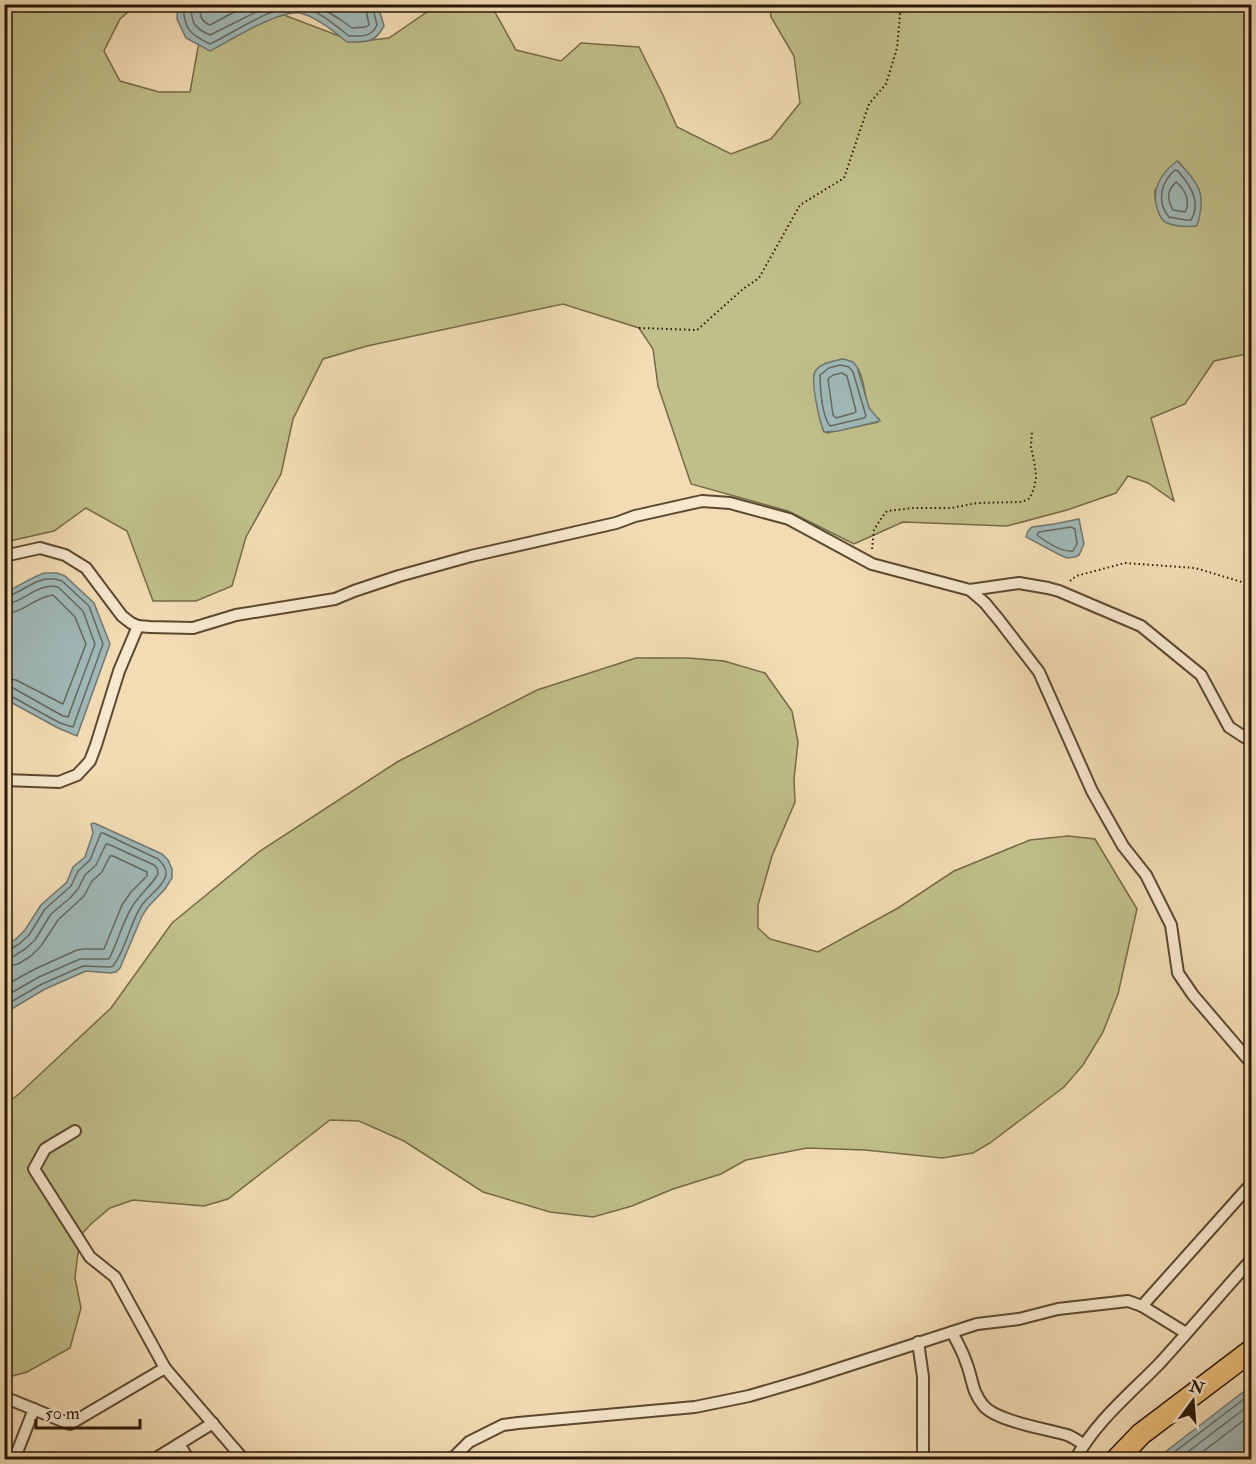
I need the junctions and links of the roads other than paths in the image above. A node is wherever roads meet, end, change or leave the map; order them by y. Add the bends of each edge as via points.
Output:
1 (4, 556) edge
2 (970, 590) junction
3 (138, 626) junction
4 (1251, 741) edge
5 (4, 780) edge
6 (1251, 1064) edge
7 (75, 1131) dead end
8 (1251, 1183) edge
9 (1251, 1259) edge
10 (1142, 1306) junction
11 (952, 1332) junction
12 (1186, 1333) junction
13 (918, 1342) junction
14 (1251, 1350) edge
15 (165, 1368) junction
16 (4, 1397) edge
17 (34, 1409) junction
18 (213, 1423) junction
19 (179, 1444) junction
20 (1083, 1444) junction
21 (14, 1460) edge
22 (153, 1460) edge
23 (189, 1460) edge
24 (244, 1460) edge
25 (451, 1460) edge
26 (922, 1460) edge
27 (1075, 1460) edge
28 (1116, 1460) edge

1 - 3 street via 40,548 65,555 86,568 122,616
2 - 3 street via 872,564 789,519 730,503 702,501 460,559 335,599 236,615 193,628
2 - 4 street via 1019,583 1048,588 1141,626 1201,675 1229,727
2 - 6 street via 985,603 1039,672 1092,791 1123,846 1146,875 1171,925 1179,973
3 - 5 street via 90,761 77,775 59,782
7 - 15 street via 45,1149 34,1169 90,1257 115,1277
8 - 10 street
9 - 12 street
10 - 11 street via 1128,1301 1058,1309
10 - 12 street
11 - 13 street
11 - 20 street via 975,1392 985,1407 1002,1417 1070,1436
12 - 20 street
13 - 25 street via 749,1396 695,1407 503,1425 469,1442
13 - 26 street via 923,1377
14 - 28 highway via 1141,1434
15 - 17 street via 70,1424
15 - 18 street
16 - 17 street
17 - 21 street
18 - 19 street
18 - 24 street
19 - 22 street
19 - 23 street
20 - 27 street

